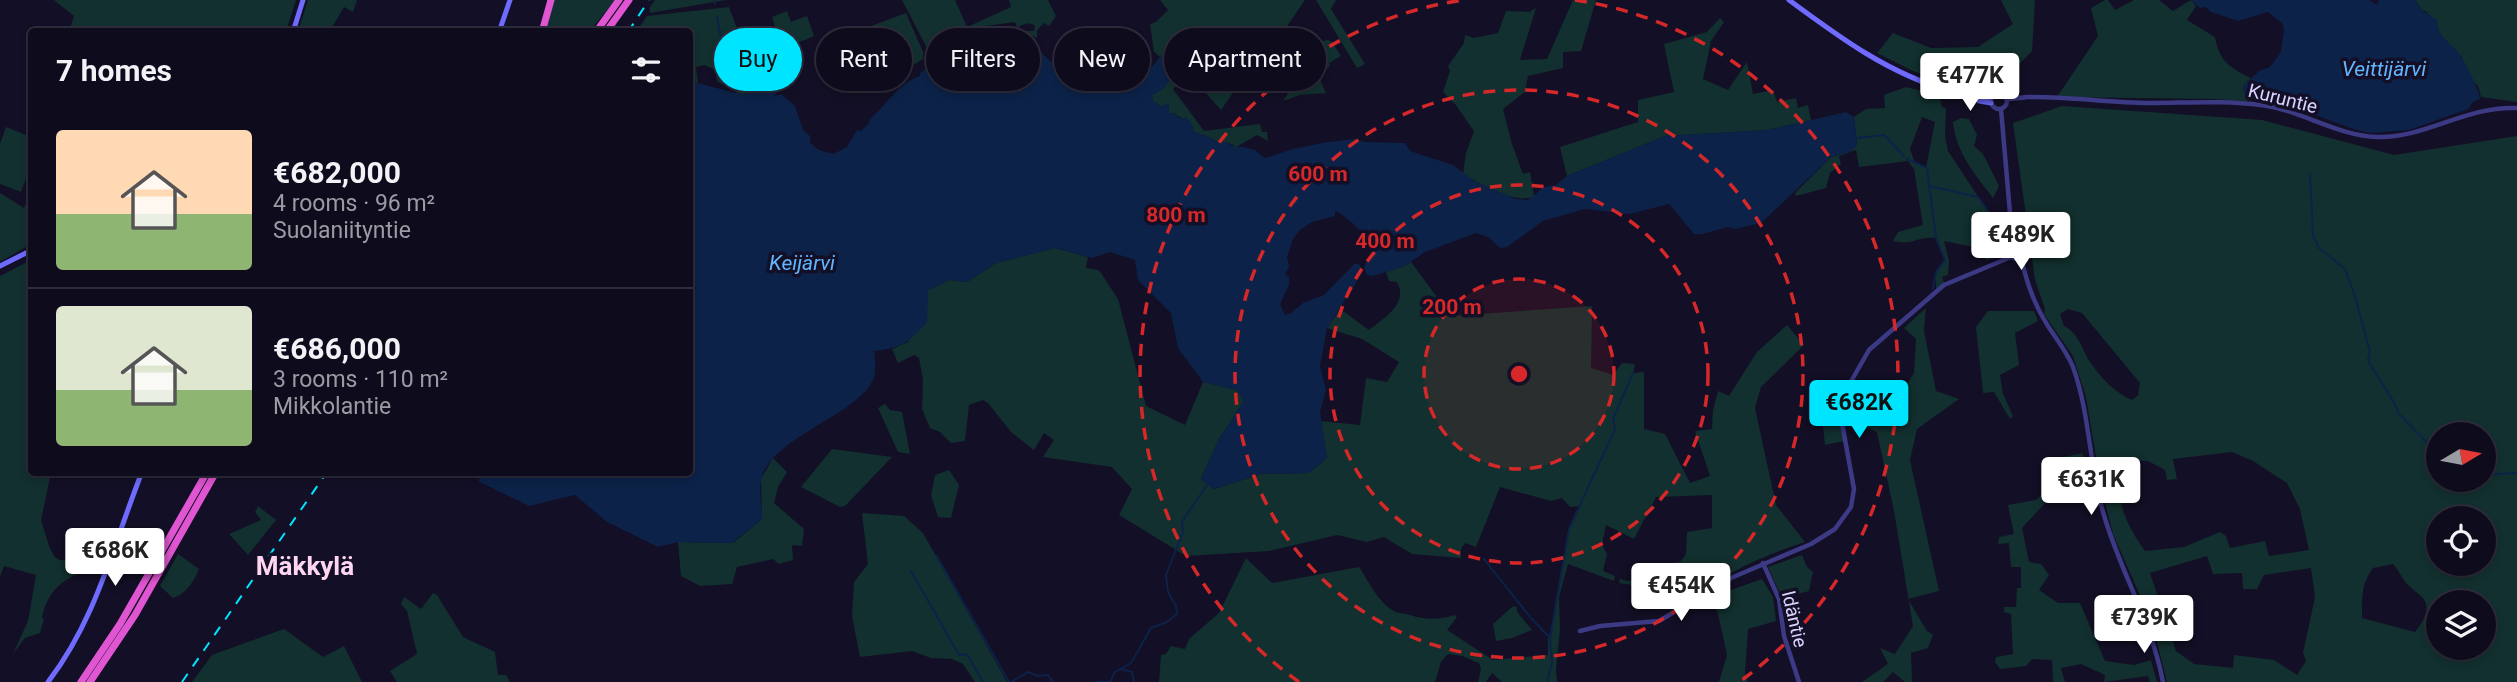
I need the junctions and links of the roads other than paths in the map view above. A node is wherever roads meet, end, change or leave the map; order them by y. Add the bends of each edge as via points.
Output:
1 (303, 0) edge
2 (508, 0) edge
3 (549, 0) edge
4 (619, 0) edge
5 (629, 0) edge
6 (1792, 0) edge
7 (294, 28) edge
8 (499, 28) edge
9 (542, 28) edge
10 (599, 28) edge
11 (609, 28) edge
12 (1998, 104) junction
13 (2517, 108) edge
14 (28, 252) edge
15 (2015, 254) junction
16 (0, 267) edge
17 (141, 476) edge
18 (205, 476) edge
19 (214, 476) edge
20 (1763, 563) junction
21 (1580, 631) dead end
22 (48, 682) edge
23 (81, 682) edge
24 (90, 682) edge
25 (1799, 682) edge
26 (2163, 682) edge

1 - 7 main road
2 - 8 main road
3 - 9 highway
4 - 10 highway
5 - 11 highway
6 - 12 main road, Kuruntie via 1883,64 1917,80
12 - 13 street, Kuruntie via 2035,98 2238,102 2264,105 2374,137 2416,132 2471,113
12 - 15 street
14 - 16 main road
15 - 20 street via 1944,285 1870,350 1849,385 1840,412 1854,483 1847,515 1811,544
15 - 26 street via 2077,379 2102,510 2147,622
17 - 22 main road via 97,598 75,643
18 - 23 highway via 120,624
19 - 24 highway via 135,615
20 - 21 street via 1659,621
20 - 25 street, Idäntie via 1779,599 1784,636

